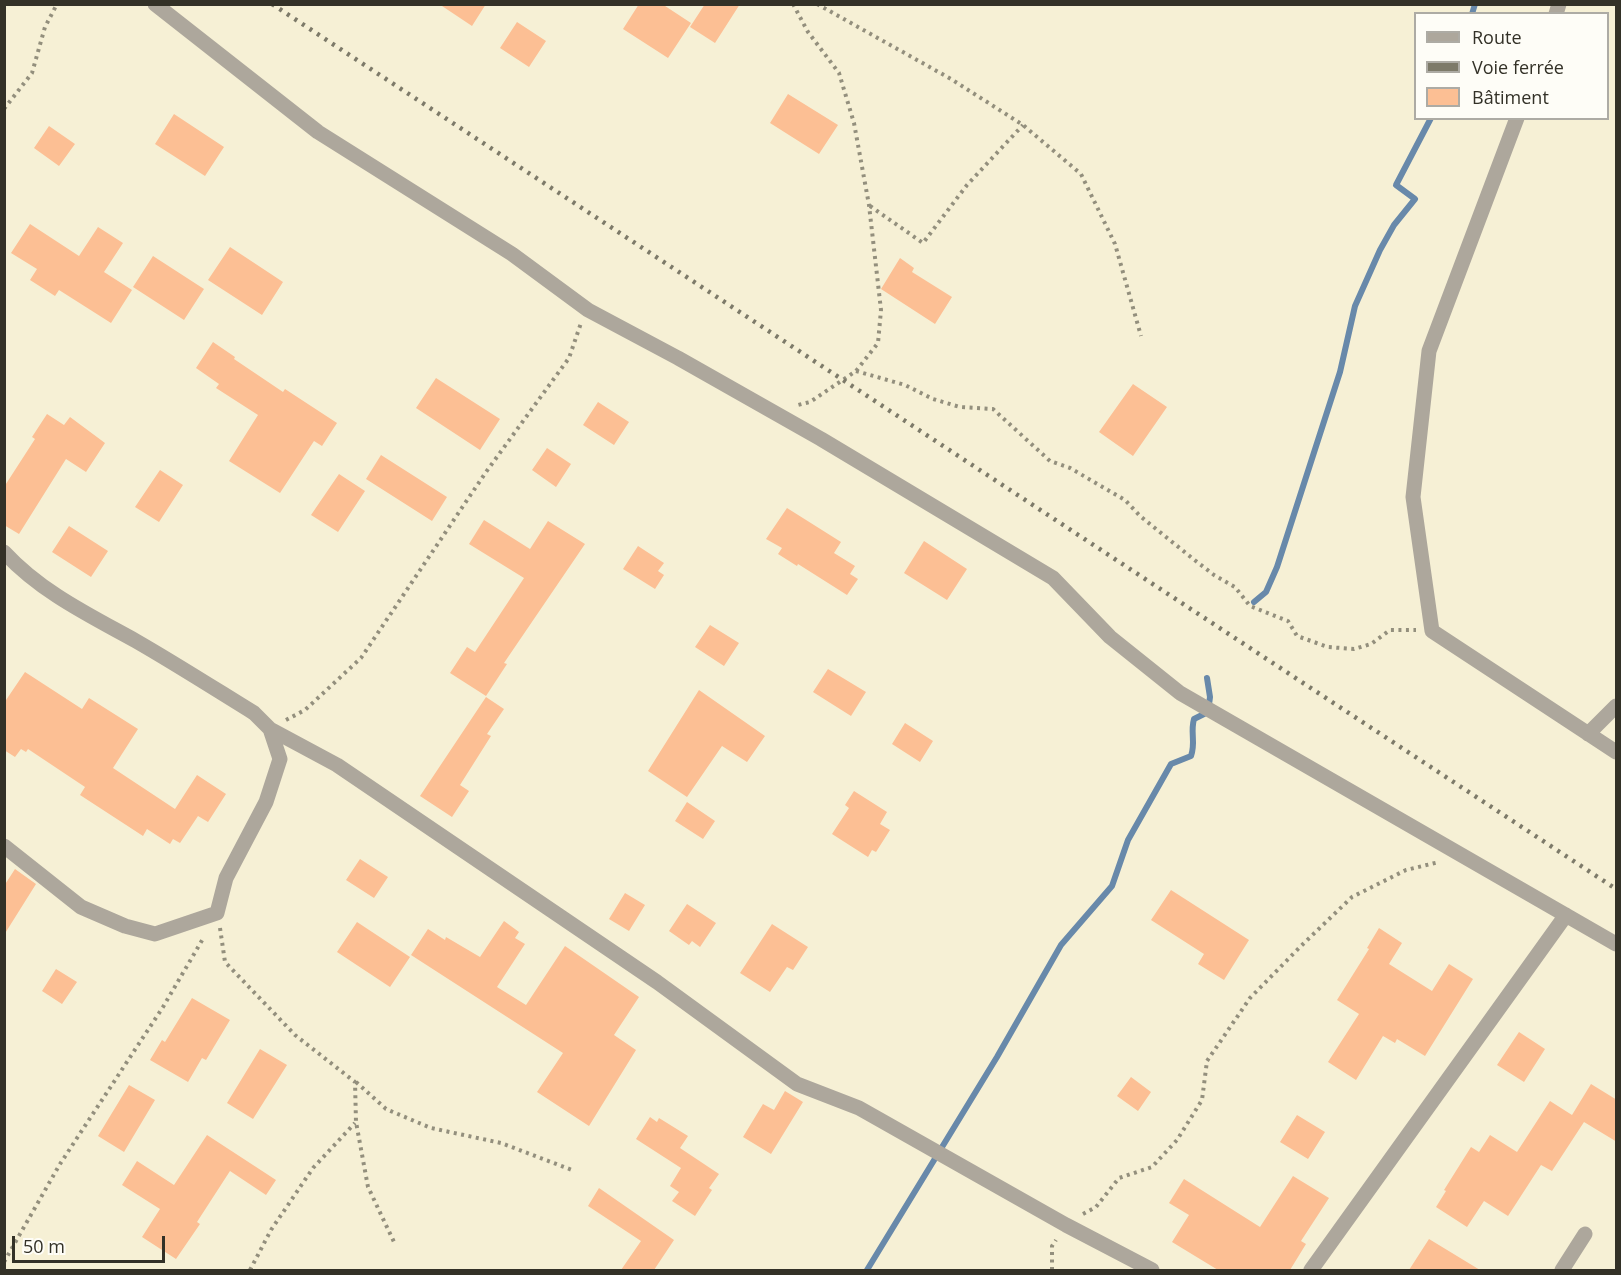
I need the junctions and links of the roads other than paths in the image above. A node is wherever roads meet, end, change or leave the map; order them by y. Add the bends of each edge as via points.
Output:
1 (155, 4) edge
2 (1516, 120) edge
3 (4, 552) edge
4 (1617, 706) edge
5 (270, 729) junction
6 (1588, 734) junction
7 (1617, 752) edge
8 (4, 846) edge
9 (1566, 915) junction
10 (1617, 944) edge
11 (1585, 1234) dead end
12 (1152, 1270) edge
13 (1311, 1270) edge
14 (1562, 1270) edge

1 - 9 street via 318,132 512,254 588,310 772,411 1053,578 1110,637 1180,693
2 - 6 street via 1430,351 1413,497 1432,631
3 - 5 street via 22,571 80,612 254,713
4 - 6 street
5 - 8 street via 280,759 266,802 226,878 218,913 155,934 125,926 81,907
5 - 12 street via 337,765 657,982 797,1084 859,1108
6 - 7 street
9 - 10 street
9 - 13 street
11 - 14 street

